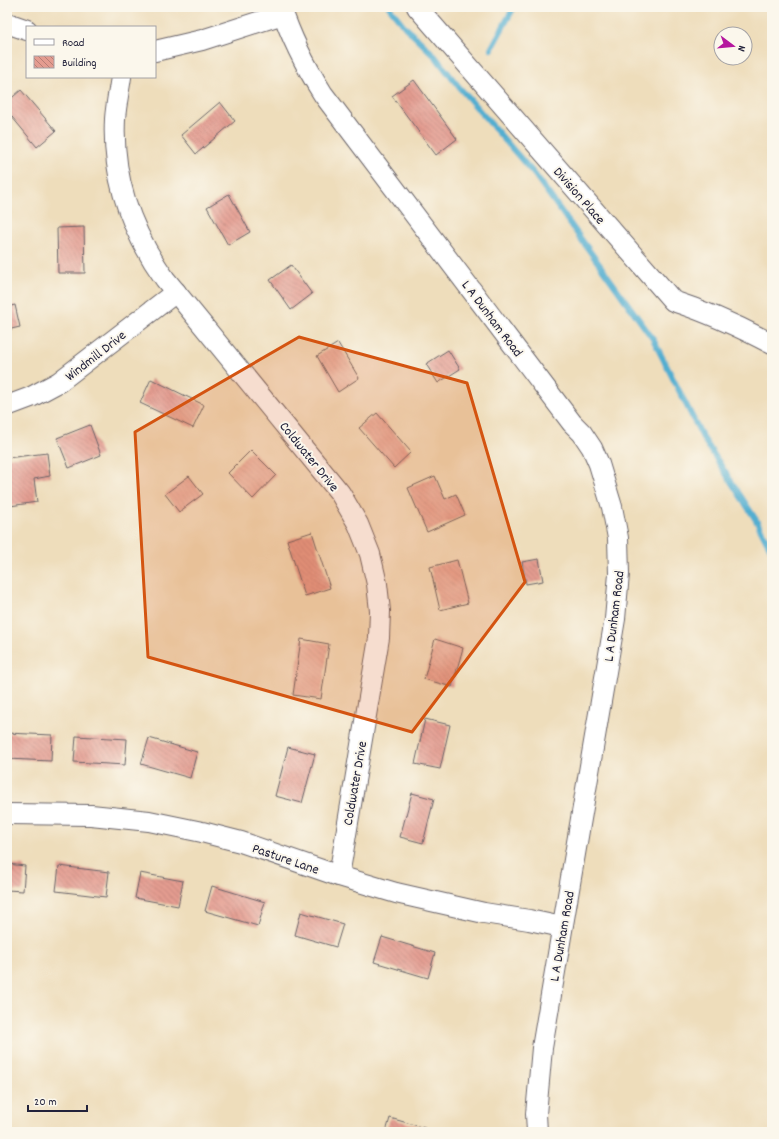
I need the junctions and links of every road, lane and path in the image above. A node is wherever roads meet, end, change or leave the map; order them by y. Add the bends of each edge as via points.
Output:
1 (417, 7) edge
2 (282, 10) edge
3 (7, 23) edge
4 (26, 30) edge
5 (156, 51) edge
6 (121, 78) edge
7 (176, 292) junction
8 (772, 344) edge
9 (7, 406) edge
10 (7, 814) edge
11 (339, 876) junction
12 (562, 927) junction
13 (537, 1132) edge

1 - 8 street, Division Place via 673,301 741,328
2 - 5 street via 202,40
2 - 12 street, L A Dunham Road via 295,43 323,94 588,443 599,464 618,538 619,574 615,619
3 - 4 street
6 - 7 street, Coldwater Drive via 115,119 116,155 122,190 135,229 152,260
7 - 9 street, Windmill Drive via 59,382
7 - 11 street, Coldwater Drive via 340,493 358,524 370,554 380,611 379,638
10 - 11 street, Pasture Lane via 91,816 156,823 241,842
11 - 12 street, Pasture Lane via 396,893
12 - 13 street, L A Dunham Road via 542,1048 536,1114

